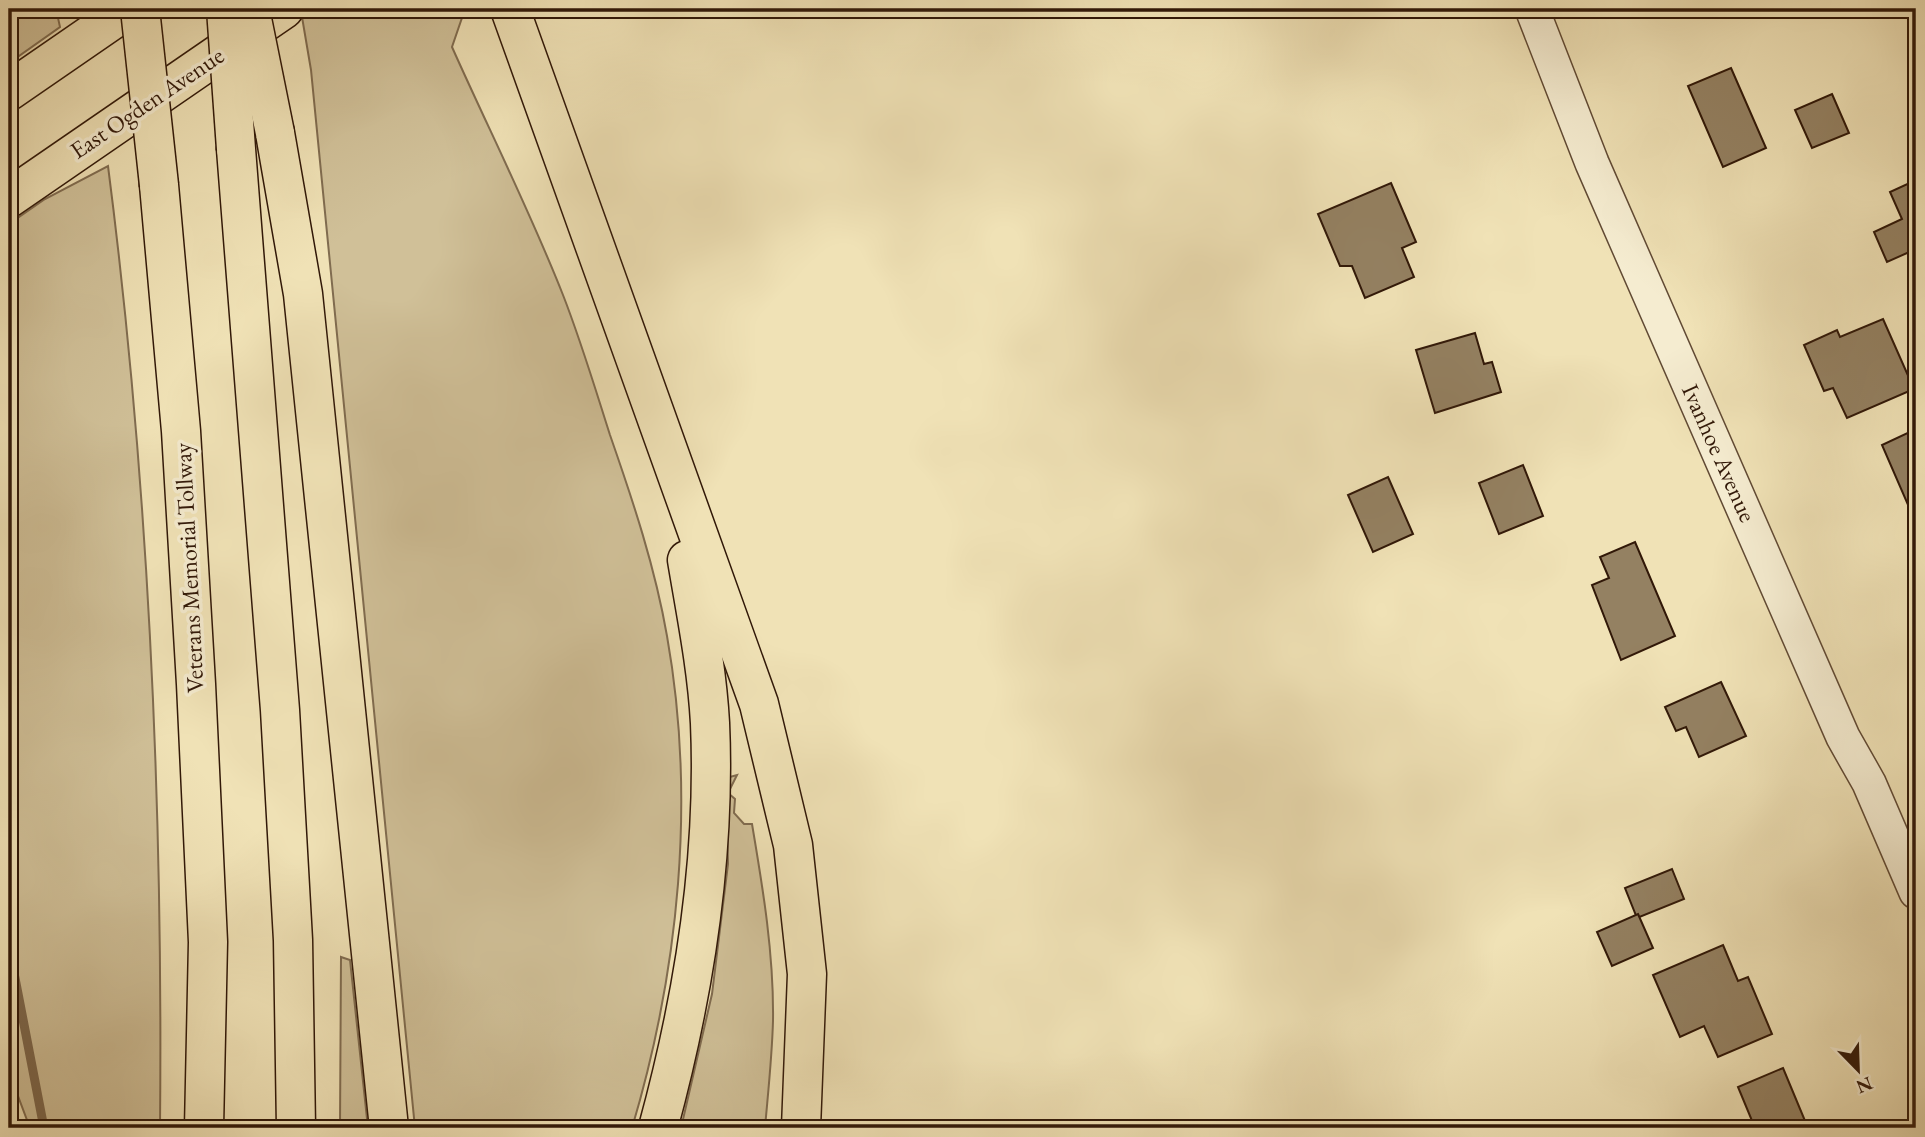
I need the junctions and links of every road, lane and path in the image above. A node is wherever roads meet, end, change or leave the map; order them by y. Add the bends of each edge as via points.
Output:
1 (128, 9) edge
2 (140, 9) edge
3 (226, 9) edge
4 (250, 9) edge
5 (284, 9) edge
6 (510, 9) edge
7 (1532, 9) edge
8 (9, 91) edge
9 (9, 198) edge
10 (667, 452) junction
11 (1916, 892) edge
12 (205, 1128) edge
13 (296, 1128) edge
14 (389, 1128) edge
15 (658, 1128) edge
16 (801, 1128) edge

1 - 8 main road
2 - 12 main road, Veterans Memorial Tollway, bridge via 181,431 196,684 208,942
3 - 13 main road, bridge via 280,710 293,940
4 - 14 main road, bridge via 303,294
5 - 9 main road, East Ogden Avenue
6 - 10 main road
7 - 11 street, Ivanhoe Avenue via 1592,163 1843,737 1869,783
10 - 15 main road via 700,636 710,723 709,804 705,897 694,977
10 - 16 main road via 759,704 793,845 807,974

